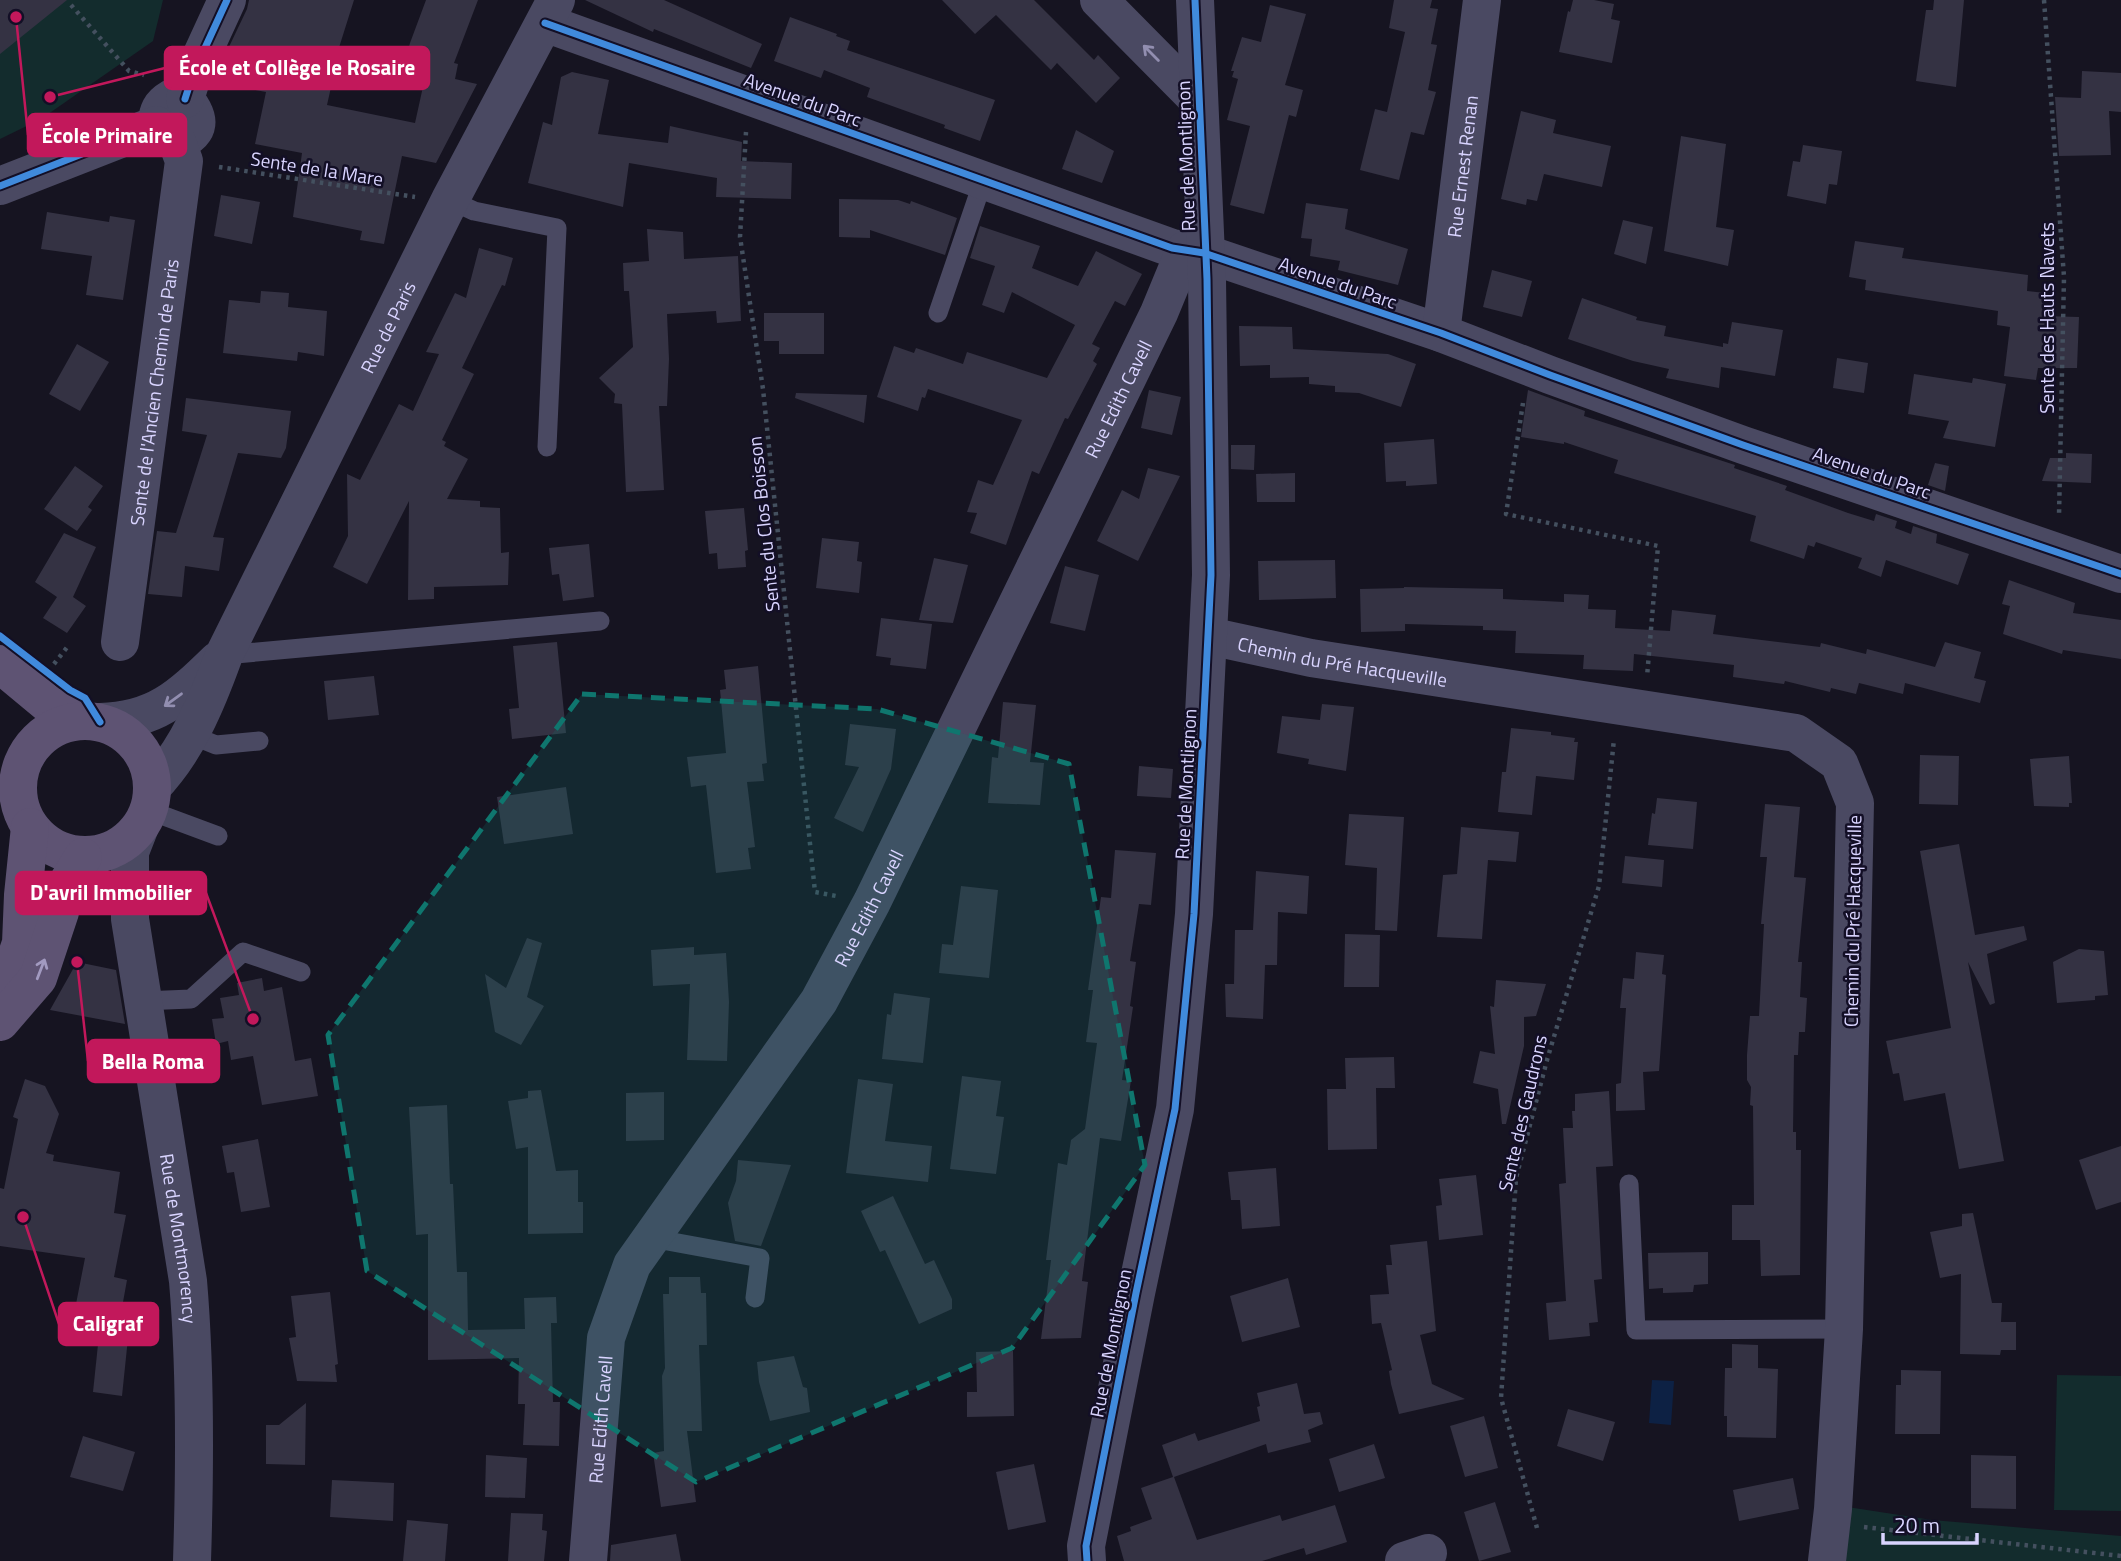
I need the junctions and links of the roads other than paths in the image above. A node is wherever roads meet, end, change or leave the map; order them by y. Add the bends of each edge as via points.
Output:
1 (227, 0) edge
2 (1099, 0) edge
3 (1195, 0) edge
4 (1482, 0) edge
5 (551, 11) edge
6 (1199, 101) junction
7 (172, 143) junction
8 (983, 181) junction
9 (0, 186) edge
10 (447, 205) junction
11 (1195, 251) junction
12 (939, 313) dead end
13 (1441, 333) junction
14 (547, 447) dead end
15 (2121, 574) edge
16 (600, 621) dead end
17 (1209, 636) junction
18 (120, 642) dead end
19 (224, 655) junction
20 (0, 664) edge
21 (91, 721) junction
22 (190, 734) junction
23 (258, 741) dead end
24 (0, 759) edge
25 (146, 809) junction
26 (25, 817) junction
27 (218, 836) dead end
28 (86, 856) junction
29 (130, 919) junction
30 (301, 972) dead end
31 (142, 1001) junction
32 (0, 1005) edge
33 (0, 1023) edge
34 (1629, 1184) dead end
35 (651, 1238) junction
36 (755, 1298) dead end
37 (1844, 1329) junction
38 (192, 1561) edge
39 (588, 1561) edge
40 (1087, 1561) edge
41 (1827, 1561) edge

1 - 7 street via 188,93 197,126 190,137
6 -> 2 street
3 - 6 street, Rue de Montlignon
4 - 13 street, Rue Ernest Renan
5 - 8 street, Avenue du Parc via 749,97
5 - 10 street, Rue de Paris
6 - 11 street, Rue de Montlignon
7 - 9 street
7 - 18 street, Sente de l'Ancien Chemin de Paris
8 - 11 street, Avenue du Parc via 1172,248
8 - 12 lane
10 - 14 lane via 557,228
10 - 19 street, Rue de Paris
11 - 13 street, Avenue du Parc
11 - 17 street, Rue de Montlignon via 1207,279
11 - 35 street, Rue Edith Cavell via 1159,313 872,902 819,1001
13 - 15 street, Avenue du Parc via 1743,445
16 - 19 lane
17 - 37 street, Chemin du Pré Hacqueville via 1311,658 1796,733 1839,763 1855,803
17 - 40 street, Rue de Montlignon via 1194,914 1175,1109 1086,1546
19 -> 21 street, Rue de Paris via 155,712 133,719
19 - 22 street, Rue de Paris
20 - 21 main road via 48,704
21 - 25 main road via 124,734 143,753 150,770
21 - 26 main road via 64,723 30,748 18,783
22 - 23 lane via 216,745
22 - 25 street, Rue de Paris
24 - 26 main road
25 - 27 lane
25 - 28 main road via 127,841
25 - 29 street, Rue de Montmorency via 130,852
26 - 28 main road via 41,839 55,848
26 - 32 main road via 21,943
28 - 29 street, Rue de Montmorency via 119,897
33 -> 28 main road via 38,978 66,885
29 - 31 street, Rue de Montmorency
30 - 31 lane via 243,952 191,999
31 - 38 street, Rue de Montmorency via 188,1281 195,1395
34 - 37 lane via 1636,1330
35 - 36 lane via 760,1258
35 - 39 street, Rue Edith Cavell via 632,1265 606,1338
37 - 41 street, Chemin du Pré Hacqueville

